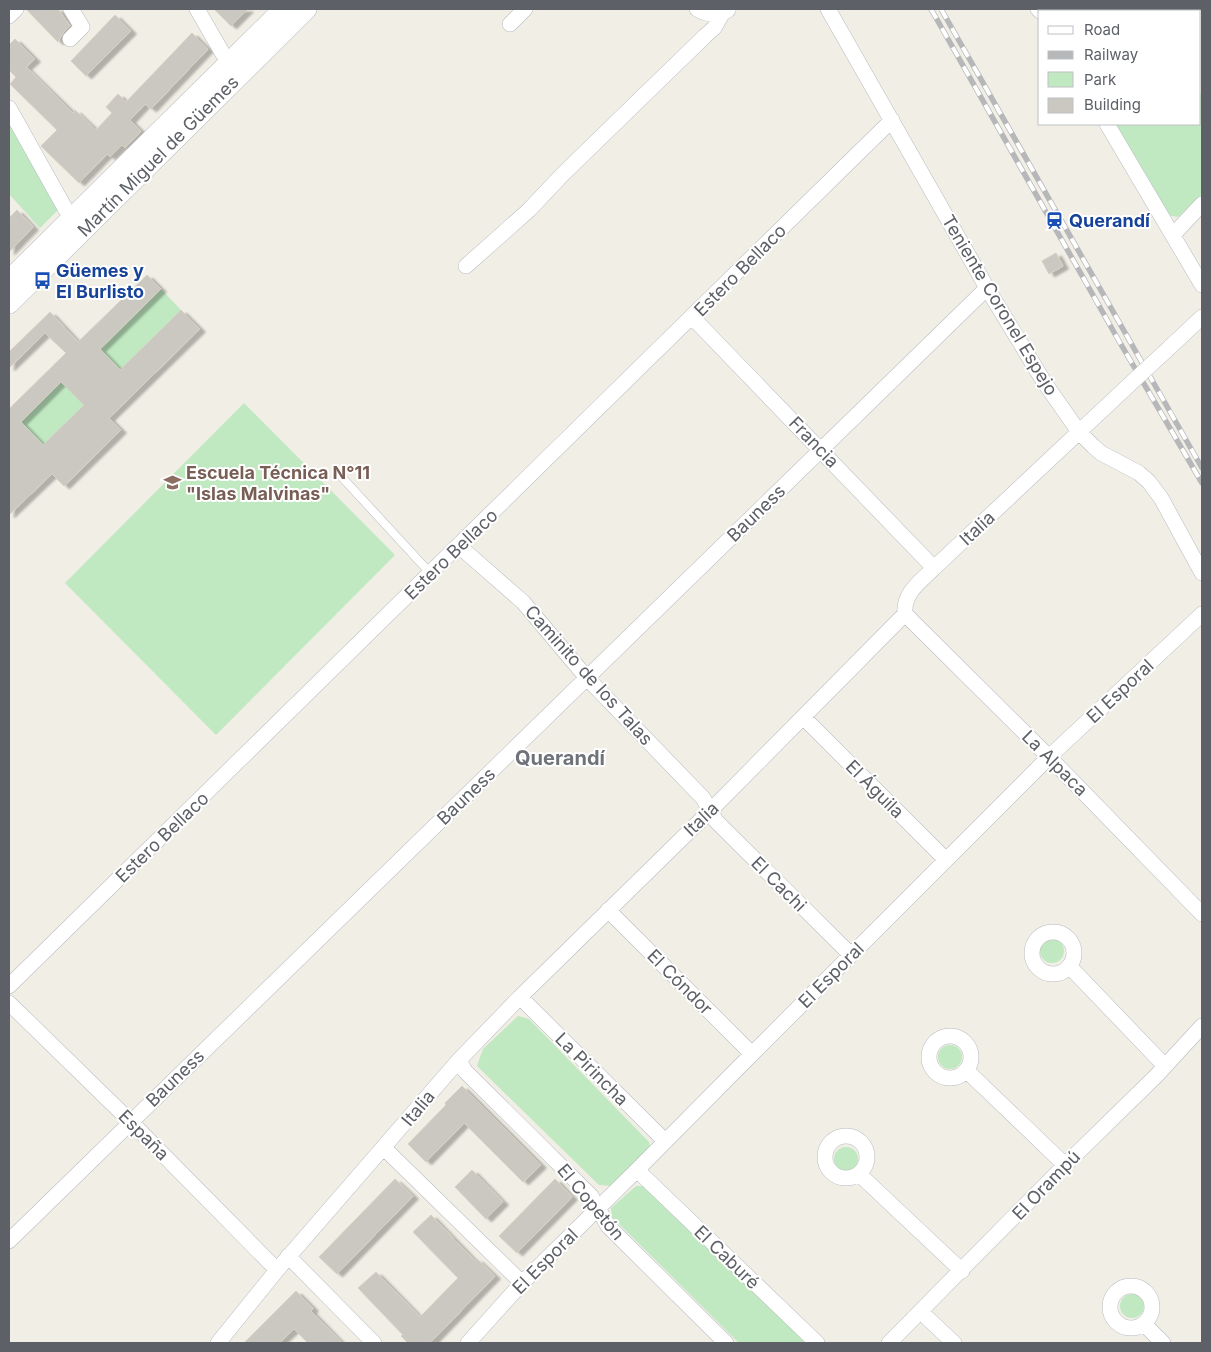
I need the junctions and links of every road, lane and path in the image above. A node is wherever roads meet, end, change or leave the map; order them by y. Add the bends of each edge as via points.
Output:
1 (16, 9) edge
2 (71, 9) edge
3 (197, 9) edge
4 (284, 9) edge
5 (306, 9) edge
6 (526, 9) edge
7 (697, 9) edge
8 (828, 9) edge
9 (726, 11) edge
10 (9, 16) edge
11 (510, 24) dead end
12 (70, 39) dead end
13 (236, 68) junction
14 (9, 108) edge
15 (892, 120) junction
16 (1108, 125) edge
17 (1202, 204) edge
18 (79, 223) junction
19 (1173, 235) junction
20 (466, 266) dead end
21 (9, 282) edge
22 (1202, 285) edge
23 (987, 288) junction
24 (9, 303) edge
25 (692, 317) junction
26 (1202, 317) edge
27 (1079, 432) junction
28 (821, 450) junction
29 (339, 474) dead end
30 (459, 546) junction
31 (934, 568) junction
32 (1202, 573) edge
33 (431, 574) junction
34 (905, 614) junction
35 (1202, 614) edge
36 (587, 678) junction
37 (803, 717) junction
38 (1050, 757) junction
39 (710, 811) junction
40 (946, 860) junction
41 (608, 910) junction
42 (1202, 914) edge
43 (851, 955) junction
44 (1069, 966) dead end
45 (9, 986) edge
46 (520, 997) junction
47 (9, 1003) edge
48 (1202, 1026) edge
49 (752, 1054) junction
50 (458, 1060) junction
51 (1165, 1066) junction
52 (966, 1070) dead end
53 (130, 1121) junction
54 (665, 1141) junction
55 (384, 1148) junction
56 (1065, 1165) junction
57 (637, 1170) junction
58 (859, 1174) dead end
59 (597, 1208) junction
60 (9, 1241) edge
61 (288, 1256) junction
62 (277, 1270) junction
63 (962, 1271) junction
64 (522, 1283) junction
65 (921, 1312) junction
66 (1144, 1324) dead end
67 (218, 1343) edge
68 (374, 1343) edge
69 (468, 1343) edge
70 (726, 1343) edge
71 (816, 1343) edge
72 (889, 1343) edge
73 (954, 1343) edge
74 (1163, 1343) edge

1 - 10 street
2 - 12 street via 82,27
3 - 13 street via 223,54
4 - 13 main road, Martín Miguel de Güemes
5 - 13 main road, Martín Miguel de Güemes
6 - 11 street
7 - 9 street via 711,15
8 - 15 street, Teniente Coronel Espejo
9 - 20 street via 714,28 529,210
13 - 18 main road, Martín Miguel de Güemes
14 - 18 street via 66,210
15 - 23 street, Teniente Coronel Espejo
15 - 25 street, Estero Bellaco
16 - 19 street
17 - 19 street
18 - 21 main road, Martín Miguel de Güemes
18 - 24 main road, Martín Miguel de Güemes
19 - 22 street
23 - 27 street, Teniente Coronel Espejo via 1044,382
23 - 28 street, Bauness
25 - 28 street, Francia
25 - 30 street, Estero Bellaco
26 - 27 street, Italia, bridge
27 - 31 street, Italia
27 - 32 street, Teniente Coronel Espejo via 1101,454 1139,473 1149,482
28 - 31 street, Francia
28 - 36 street, Bauness
29 - 33 lane
30 - 33 street, Estero Bellaco
30 - 36 street, Caminito de los Talas via 522,602
31 - 34 street, Italia via 908,594
33 - 45 street, Estero Bellaco
34 - 37 street, Italia
34 - 38 street, La Alpaca
35 - 38 street, El Esporal
36 - 39 street, Caminito de los Talas via 704,798
36 - 53 street, Bauness
37 - 39 street, Italia
37 - 40 street, El Águila
38 - 40 street, El Esporal
38 - 42 street, La Alpaca
39 - 41 street, Italia
39 - 43 street, El Cachi via 716,821
40 - 43 street, El Esporal
41 - 46 street, Italia
41 - 49 street, El Cóndor
43 - 49 street, El Esporal
44 - 51 street
46 - 50 street, Italia
46 - 54 street, La Pirincha
47 - 53 street, España
48 - 51 street, El Orampú
49 - 54 street, El Esporal
50 - 55 street, Italia
50 - 59 street, El Copetón via 465,1071 591,1196
51 - 56 street, El Orampú
52 - 56 street
53 - 60 street, Bauness
53 - 62 street, España
54 - 57 street, El Esporal
55 - 61 street, Italia
55 - 64 street
56 - 63 street, El Orampú
57 - 59 street, El Esporal
57 - 71 street, El Caburé
58 - 63 street
59 - 64 street, El Esporal
59 - 70 street, El Copetón via 608,1226
61 - 62 street, Italia
61 - 68 street
62 - 67 street, Italia
63 - 65 street, El Orampú
64 - 69 street, El Esporal
65 - 72 street, El Orampú
65 - 73 street
66 - 74 street

